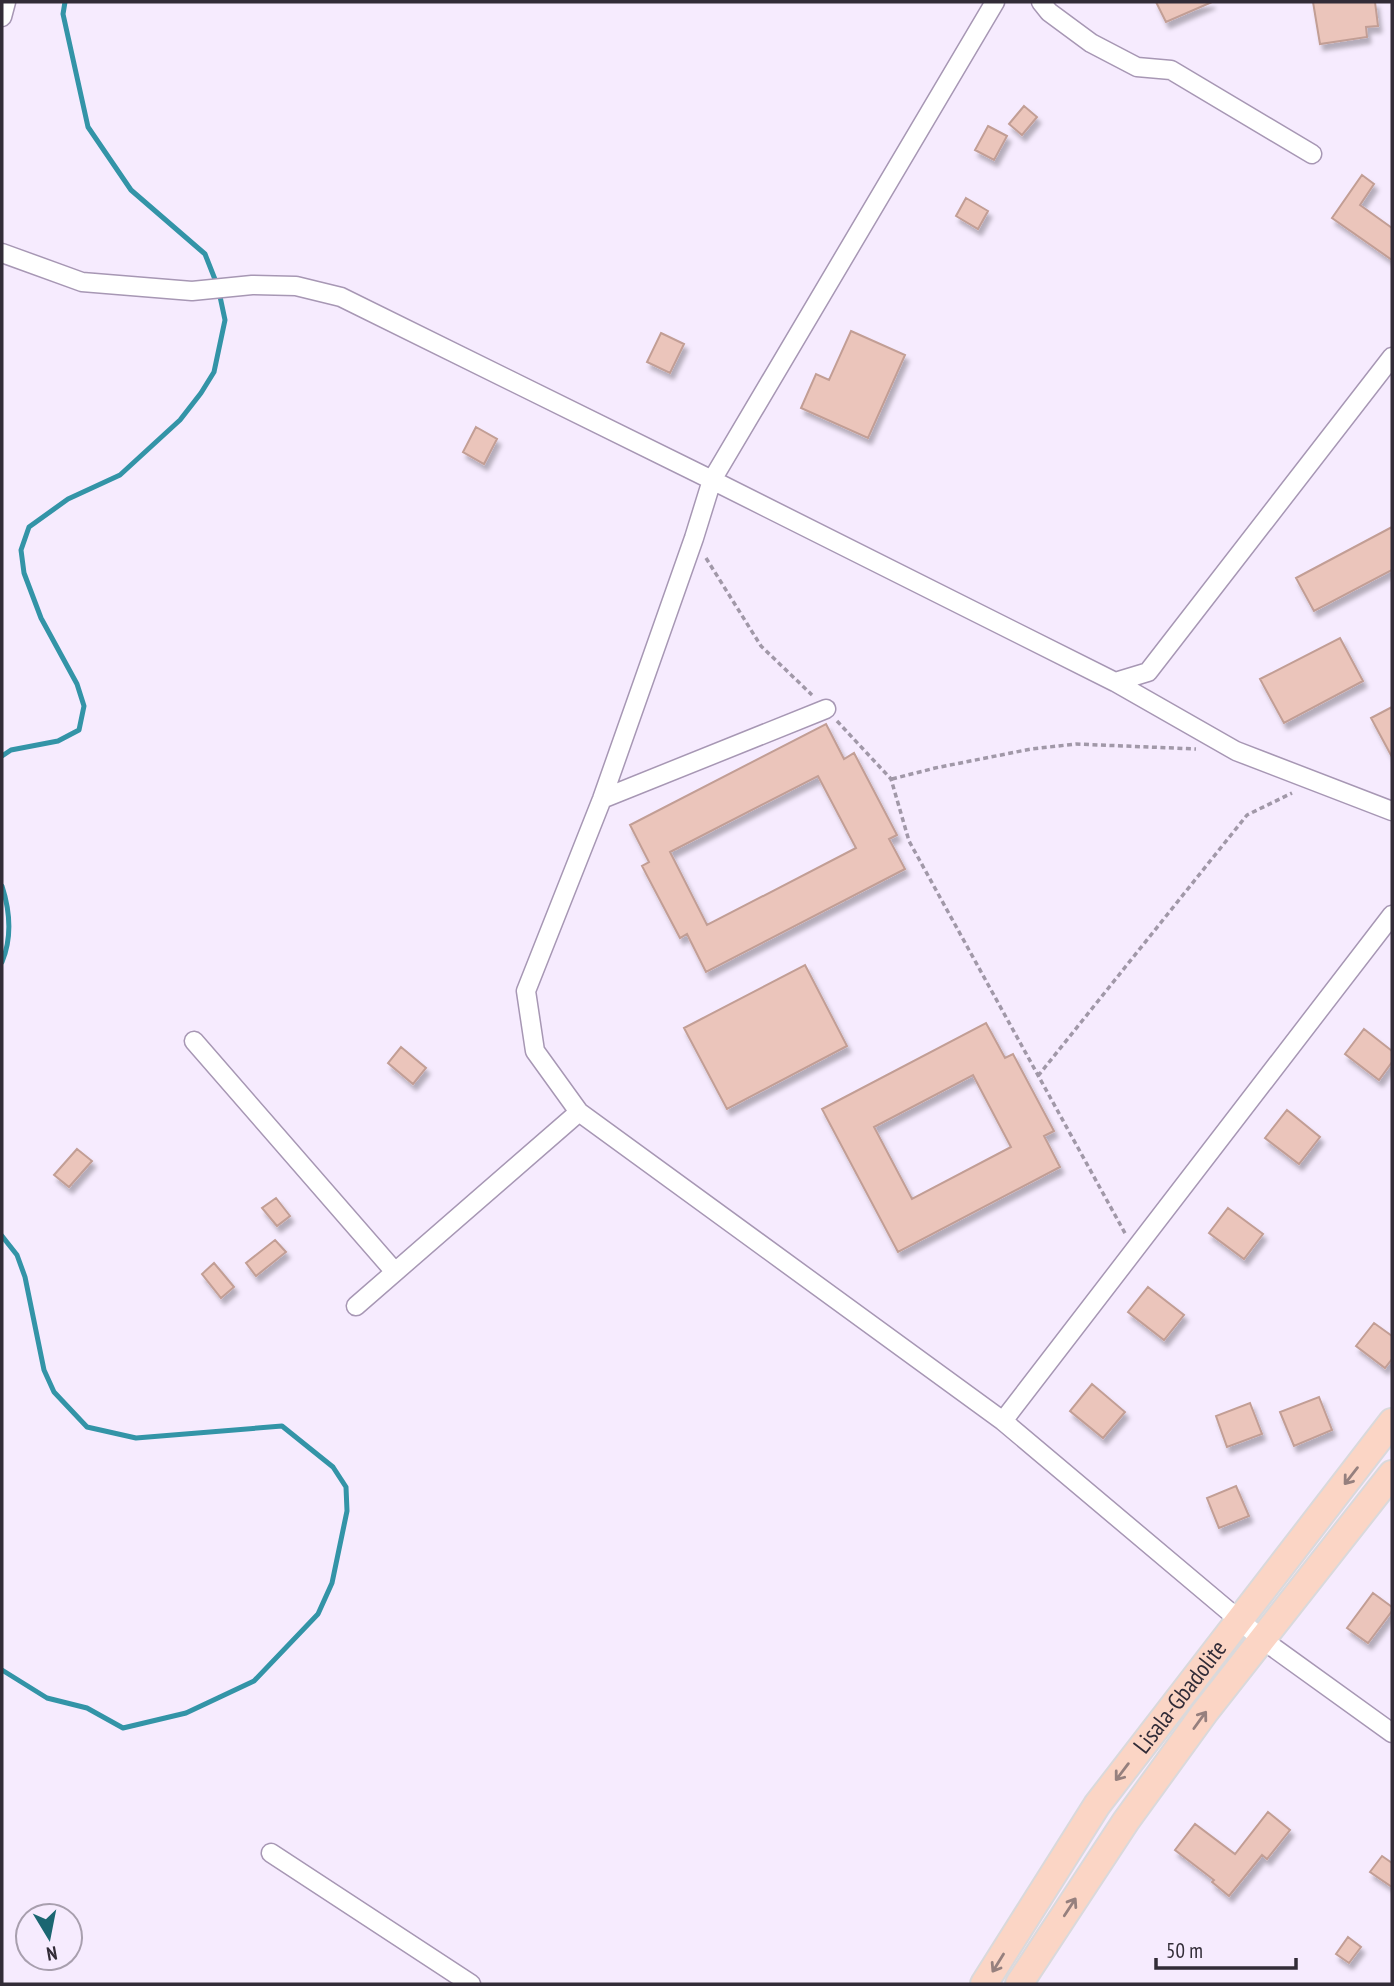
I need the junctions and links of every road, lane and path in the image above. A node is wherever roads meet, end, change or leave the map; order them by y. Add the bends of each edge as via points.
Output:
1 (6, 2) edge
2 (995, 2) edge
3 (1041, 2) edge
4 (2, 17) edge
5 (1312, 154) dead end
6 (2, 253) edge
7 (1392, 357) edge
8 (712, 480) junction
9 (694, 538) junction
10 (1115, 682) junction
11 (826, 709) junction
12 (1196, 749) dead end
13 (891, 779) junction
14 (1315, 780) junction
15 (602, 799) junction
16 (1392, 811) edge
17 (1392, 915) edge
18 (194, 1041) dead end
19 (1037, 1077) junction
20 (579, 1112) junction
21 (1134, 1251) junction
22 (395, 1272) junction
23 (356, 1306) dead end
24 (1003, 1421) junction
25 (1392, 1422) edge
26 (1392, 1474) edge
27 (1238, 1619) junction
28 (1263, 1640) junction
29 (1392, 1733) edge
30 (271, 1853) dead end
31 (471, 1984) edge
32 (984, 1984) edge
33 (1019, 1984) edge

1 - 4 street
2 - 8 street
3 - 5 street via 1091,43 1137,66 1171,70
6 - 8 street via 82,282 192,291 296,286 341,297
7 - 10 street via 1148,672
8 - 9 street
8 - 10 street
9 - 11 path via 761,646
9 - 15 street
10 - 14 street via 1236,751
11 - 13 path
11 - 15 street
12 - 13 path via 1076,744
13 - 19 path via 909,841
14 - 16 street
14 - 19 path via 1247,815
15 - 20 street via 526,991 535,1051
17 - 21 street
18 - 22 street
19 - 21 path
20 - 22 street
20 - 24 street
21 - 24 street
22 - 23 street
24 - 27 street
25 -> 27 main road, Lisala-Gbadolite
26 - 28 main road, Lisala-Gbadolite
27 - 28 street
27 -> 32 main road, Lisala-Gbadolite via 1097,1805
28 - 29 street
33 -> 28 main road, Lisala-Gbadolite via 1126,1822
30 - 31 street

